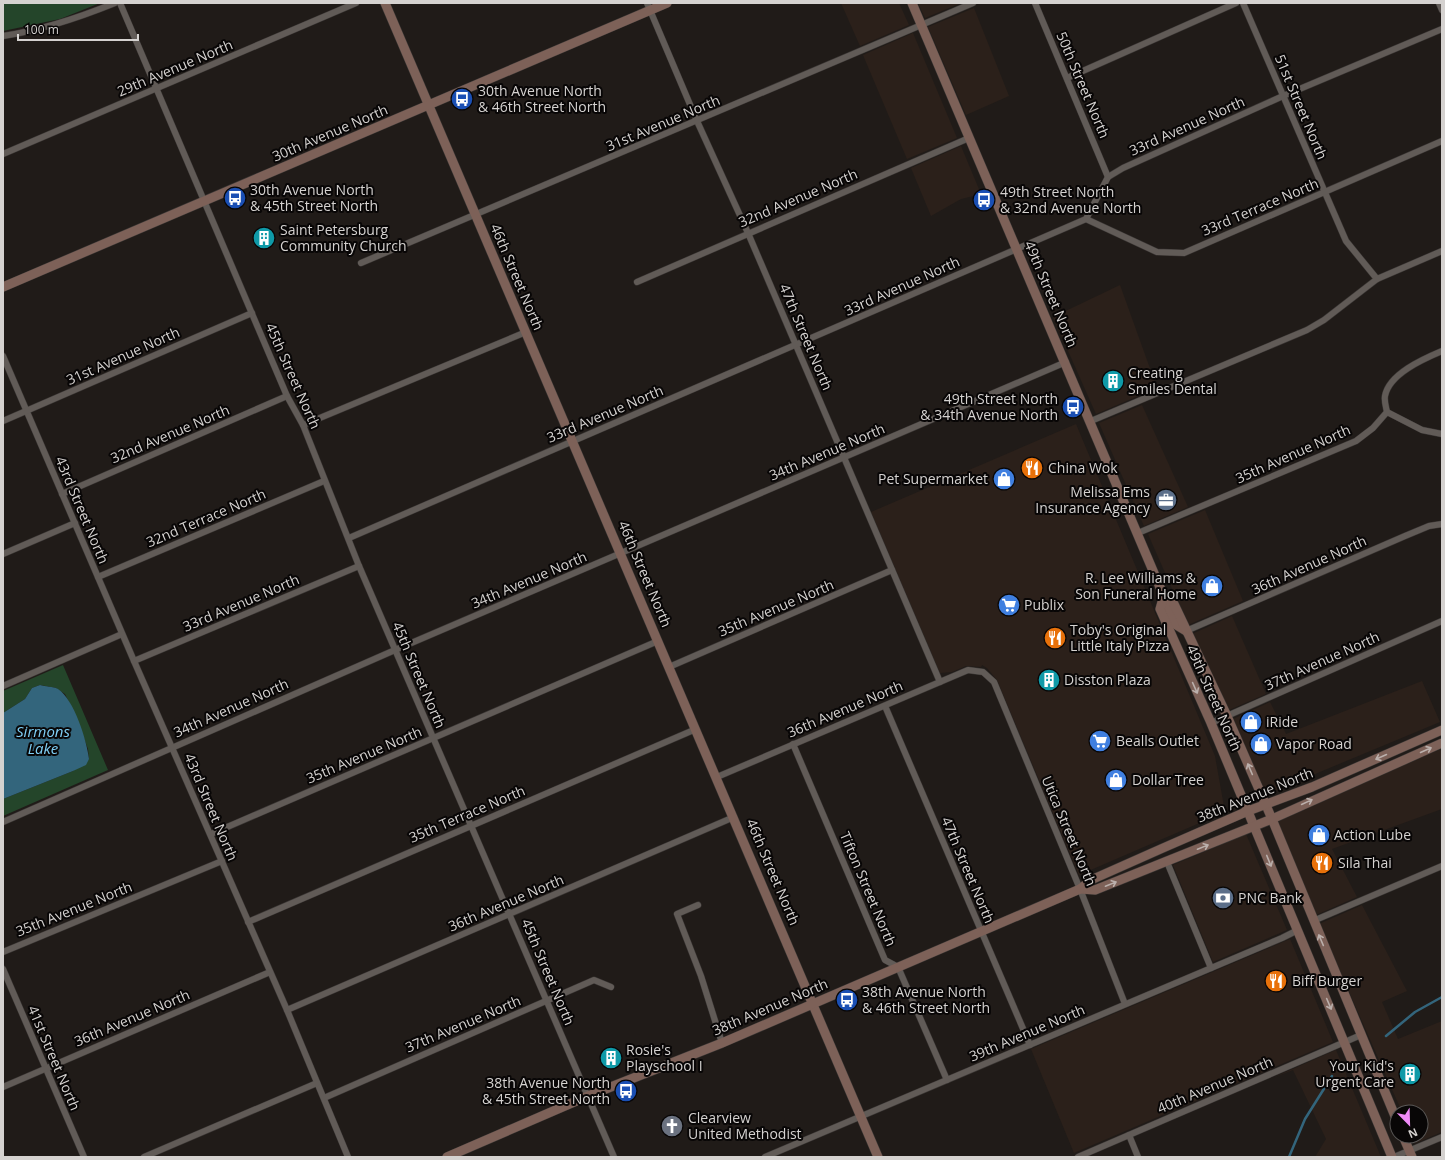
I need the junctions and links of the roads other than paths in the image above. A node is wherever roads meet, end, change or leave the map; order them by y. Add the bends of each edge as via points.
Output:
1 (116, 3) edge
2 (120, 3) edge
3 (356, 3) edge
4 (385, 3) edge
5 (667, 3) edge
6 (912, 3) edge
7 (973, 3) edge
8 (1036, 3) edge
9 (1236, 3) edge
10 (1243, 3) edge
11 (1439, 3) edge
12 (649, 7) edge
13 (1442, 10) edge
14 (921, 25) junction
15 (1442, 29) edge
16 (3, 36) edge
17 (1067, 78) junction
18 (157, 89) junction
19 (1284, 96) junction
20 (429, 105) junction
21 (697, 122) junction
22 (969, 138) junction
23 (1442, 141) edge
24 (3, 154) edge
25 (1108, 177) junction
26 (1325, 192) junction
27 (205, 202) junction
28 (476, 215) junction
29 (1086, 219) junction
30 (748, 233) junction
31 (1017, 248) junction
32 (1442, 251) edge
33 (361, 263) dead end
34 (1377, 279) junction
35 (637, 282) dead end
36 (3, 287) edge
37 (252, 313) junction
38 (526, 332) junction
39 (796, 346) junction
40 (1442, 351) edge
41 (3, 356) edge
42 (1066, 362) junction
43 (287, 396) junction
44 (26, 411) junction
45 (1387, 412) junction
46 (3, 421) edge
47 (1091, 421) junction
48 (303, 425) junction
49 (1442, 434) edge
50 (574, 441) junction
51 (844, 457) junction
52 (324, 481) junction
53 (62, 494) junction
54 (75, 523) junction
55 (1442, 524) edge
56 (1138, 533) junction
57 (349, 538) junction
58 (3, 554) edge
59 (621, 554) junction
60 (359, 566) junction
61 (892, 570) junction
62 (98, 577) junction
63 (1164, 595) junction
64 (1442, 621) edge
65 (1186, 631) junction
66 (122, 634) junction
67 (658, 641) junction
68 (395, 650) junction
69 (1179, 653) junction
70 (134, 661) junction
71 (669, 667) junction
72 (983, 672) joint
73 (940, 682) junction
74 (3, 686) edge
75 (885, 706) junction
76 (1227, 716) junction
77 (1211, 723) junction
78 (696, 729) junction
79 (1442, 730) edge
80 (433, 738) junction
81 (1442, 743) edge
82 (793, 744) junction
83 (172, 747) junction
84 (717, 777) junction
85 (1265, 805) junction
86 (1248, 811) junction
87 (734, 817) junction
88 (1272, 819) junction
89 (3, 822) edge
90 (1254, 825) junction
91 (471, 826) junction
92 (211, 834) junction
93 (222, 861) junction
94 (1167, 862) junction
95 (1442, 866) edge
96 (1080, 889) junction
97 (698, 905) dead end
98 (510, 914) junction
99 (1313, 921) junction
100 (248, 922) junction
101 (1298, 930) junction
102 (981, 932) junction
103 (3, 952) edge
104 (898, 967) junction
105 (1211, 968) junction
106 (3, 969) edge
107 (270, 972) junction
108 (611, 986) dead end
109 (546, 1001) junction
110 (814, 1004) junction
111 (1125, 1004) junction
112 (287, 1010) junction
113 (1361, 1035) junction
114 (1344, 1042) junction
115 (722, 1043) junction
116 (1030, 1045) junction
117 (46, 1068) junction
118 (947, 1080) junction
119 (317, 1083) junction
120 (3, 1087) edge
121 (588, 1096) junction
122 (324, 1098) junction
123 (1390, 1104) edge
124 (861, 1116) junction
125 (1129, 1135) junction
126 (1442, 1137) edge
127 (1407, 1144) edge
128 (1411, 1154) edge
129 (84, 1157) edge
130 (144, 1157) edge
131 (348, 1157) edge
132 (447, 1157) edge
133 (614, 1157) edge
134 (765, 1157) edge
135 (878, 1157) edge
136 (1078, 1157) edge
137 (1138, 1157) edge
138 (1393, 1157) edge

1 - 16 street via 70,21 26,33
2 - 18 street, 45th Street North
3 - 18 street, 29th Avenue North
4 - 20 main road, 46th Street North
5 - 12 main road, 30th Avenue North
6 - 14 main road, 49th Street North
7 - 14 street, 31st Avenue North
8 - 17 street, 50th Street North
9 - 17 street
10 - 19 street, 51st Street North
11 - 13 street
12 - 20 main road, 30th Avenue North
12 - 21 street, 47th Street North
14 - 21 street, 31st Avenue North
14 - 22 main road, 49th Street North
15 - 19 street, 33rd Avenue North
17 - 25 street, 50th Street North
18 - 24 street, 29th Avenue North
18 - 27 street, 45th Street North
19 - 25 street, 33rd Avenue North
19 - 26 street, 51st Street North
20 - 27 main road, 30th Avenue North
20 - 28 main road, 46th Street North
21 - 28 street, 31st Avenue North
21 - 30 street, 47th Street North
22 - 30 street, 32nd Avenue North
22 - 31 main road, 49th Street North
23 - 26 street, 33rd Terrace North
25 - 29 street
26 - 29 street, 33rd Terrace North via 1184,253 1157,252
26 - 34 street, 51st Street North via 1346,241
27 - 36 main road, 30th Avenue North
27 - 37 street, 45th Street North
28 - 33 street, 31st Avenue North
28 - 38 main road, 46th Street North
29 - 31 street, 33rd Avenue North
30 - 35 street, 32nd Avenue North
30 - 39 street, 47th Street North
31 - 39 street, 33rd Avenue North
31 - 42 main road, 49th Street North
32 - 34 street
34 - 47 street via 1324,320 1306,330
37 - 43 street, 45th Street North
37 - 44 street, 31st Avenue North
38 - 48 street
38 - 50 main road, 46th Street North
39 - 50 street, 33rd Avenue North
39 - 51 street, 47th Street North
40 - 45 street via 1404,370 1388,388 1384,398
41 - 44 street, 43rd Street North
42 - 47 main road, 49th Street North
42 - 51 street, 34th Avenue North
43 - 48 street, 45th Street North
43 - 53 street, 32nd Avenue North
44 - 46 street, 31st Avenue North
44 - 53 street, 43rd Street North
45 - 49 street via 1422,430
45 - 56 street, 35th Avenue North via 1373,428 1356,441
47 - 56 main road, 49th Street North
48 - 52 street, 45th Street North
50 - 57 street, 33rd Avenue North
50 - 59 main road, 46th Street North
51 - 59 street, 34th Avenue North
51 - 61 street, 47th Street North
52 - 57 street, 45th Street North
52 - 62 street, 32nd Terrace North
53 - 54 street, 43rd Street North
54 - 58 street
54 - 62 street, 43rd Street North
55 - 65 street, 36th Avenue North via 1429,526 1405,536
56 - 63 main road, 49th Street North
57 - 60 street, 45th Street North
59 - 67 main road, 46th Street North
59 - 68 street, 34th Avenue North
60 - 68 street, 45th Street North
60 - 70 street, 33rd Avenue North
61 - 71 street, 35th Avenue North
61 - 73 street, 47th Street North
62 - 66 street, 43rd Street North
63 - 65 main road, 49th Street North via 1173,603
63 - 69 main road, 49th Street North via 1160,609
64 - 76 street, 37th Avenue North
65 - 69 main road
65 - 76 main road, 49th Street North
66 - 70 street, 43rd Street North
66 - 74 street
67 - 71 main road, 46th Street North
67 - 80 street, 35th Avenue North
68 - 80 street, 45th Street North
68 - 83 street, 34th Avenue North
69 -> 77 main road, 49th Street North
70 - 83 street, 43rd Street North
71 - 78 main road, 46th Street North
72 - 73 street, 36th Avenue North via 968,670
72 - 96 street, Utica Street North via 994,682
73 - 75 street, 36th Avenue North
75 - 82 street, 36th Avenue North
75 - 102 street, 47th Street North
76 - 77 street, 37th Avenue North
85 -> 76 main road, 49th Street North
77 - 86 main road, 49th Street North
78 - 84 main road, 46th Street North
78 - 91 street, 35th Terrace North
79 -> 85 main road, 38th Avenue North
80 - 91 street, 45th Street North
80 - 92 street, 35th Avenue North
88 -> 81 main road, 38th Avenue North
82 - 84 street, 36th Avenue North
82 - 104 street, Tifton Street North via 885,960
83 - 89 street, 34th Avenue North
83 - 92 street, 43rd Street North
84 - 87 main road, 46th Street North
85 - 86 main road, 38th Avenue North
85 - 88 main road, 49th Street North
86 - 90 main road, 49th Street North
86 - 96 main road, 38th Avenue North via 1091,880
87 - 98 street, 36th Avenue North
87 - 110 main road, 46th Street North
88 - 90 main road, 38th Avenue North
88 - 99 main road
94 -> 90 main road, 38th Avenue North
90 -> 101 main road
91 - 98 street, 45th Street North
91 - 100 street, 35th Terrace North
92 - 93 street, 43rd Street North
93 - 100 street, 43rd Street North
93 - 103 street, 35th Avenue North
96 -> 94 main road, 38th Avenue North via 1095,890
94 - 105 street
95 - 99 street
96 - 102 main road, 38th Avenue North
96 - 111 street, Utica Street North
97 - 115 street via 677,914 701,976
98 - 109 street, 45th Street North
98 - 112 street, 36th Avenue North
113 -> 99 main road
100 - 107 street, 43rd Street North
101 - 105 street, 39th Avenue North
101 -> 114 main road
102 - 104 main road, 38th Avenue North
102 - 116 street, 47th Street North
104 - 110 main road, 38th Avenue North
104 - 118 street, Tifton Street North
105 - 111 street, 39th Avenue North
106 - 117 street, 41st Street North
107 - 112 street, 43rd Street North
107 - 117 street, 36th Avenue North
108 - 109 street, 37th Avenue North via 594,980
109 - 121 street, 45th Street North
109 - 122 street, 37th Avenue North
110 - 115 main road, 38th Avenue North
110 - 124 main road, 46th Street North
111 - 116 street, 39th Avenue North
112 - 119 street, 43rd Street North
113 - 114 street, 40th Avenue North
113 - 123 main road
114 - 125 street, 40th Avenue North
114 - 138 main road
115 - 121 main road, 38th Avenue North
116 - 118 street, 39th Avenue North
117 - 120 street, 36th Avenue North
117 - 129 street, 41st Street North
118 - 124 street, 39th Avenue North
119 - 122 street, 43rd Street North
119 - 130 street
121 - 132 main road, 38th Avenue North
121 - 133 street, 45th Street North
122 - 131 street, 43rd Street North
124 - 134 street, 39th Avenue North
124 - 135 main road, 46th Street North
125 - 136 street, 40th Avenue North
125 - 137 street
126 - 128 street
127 - 128 main road
128 - 138 street

